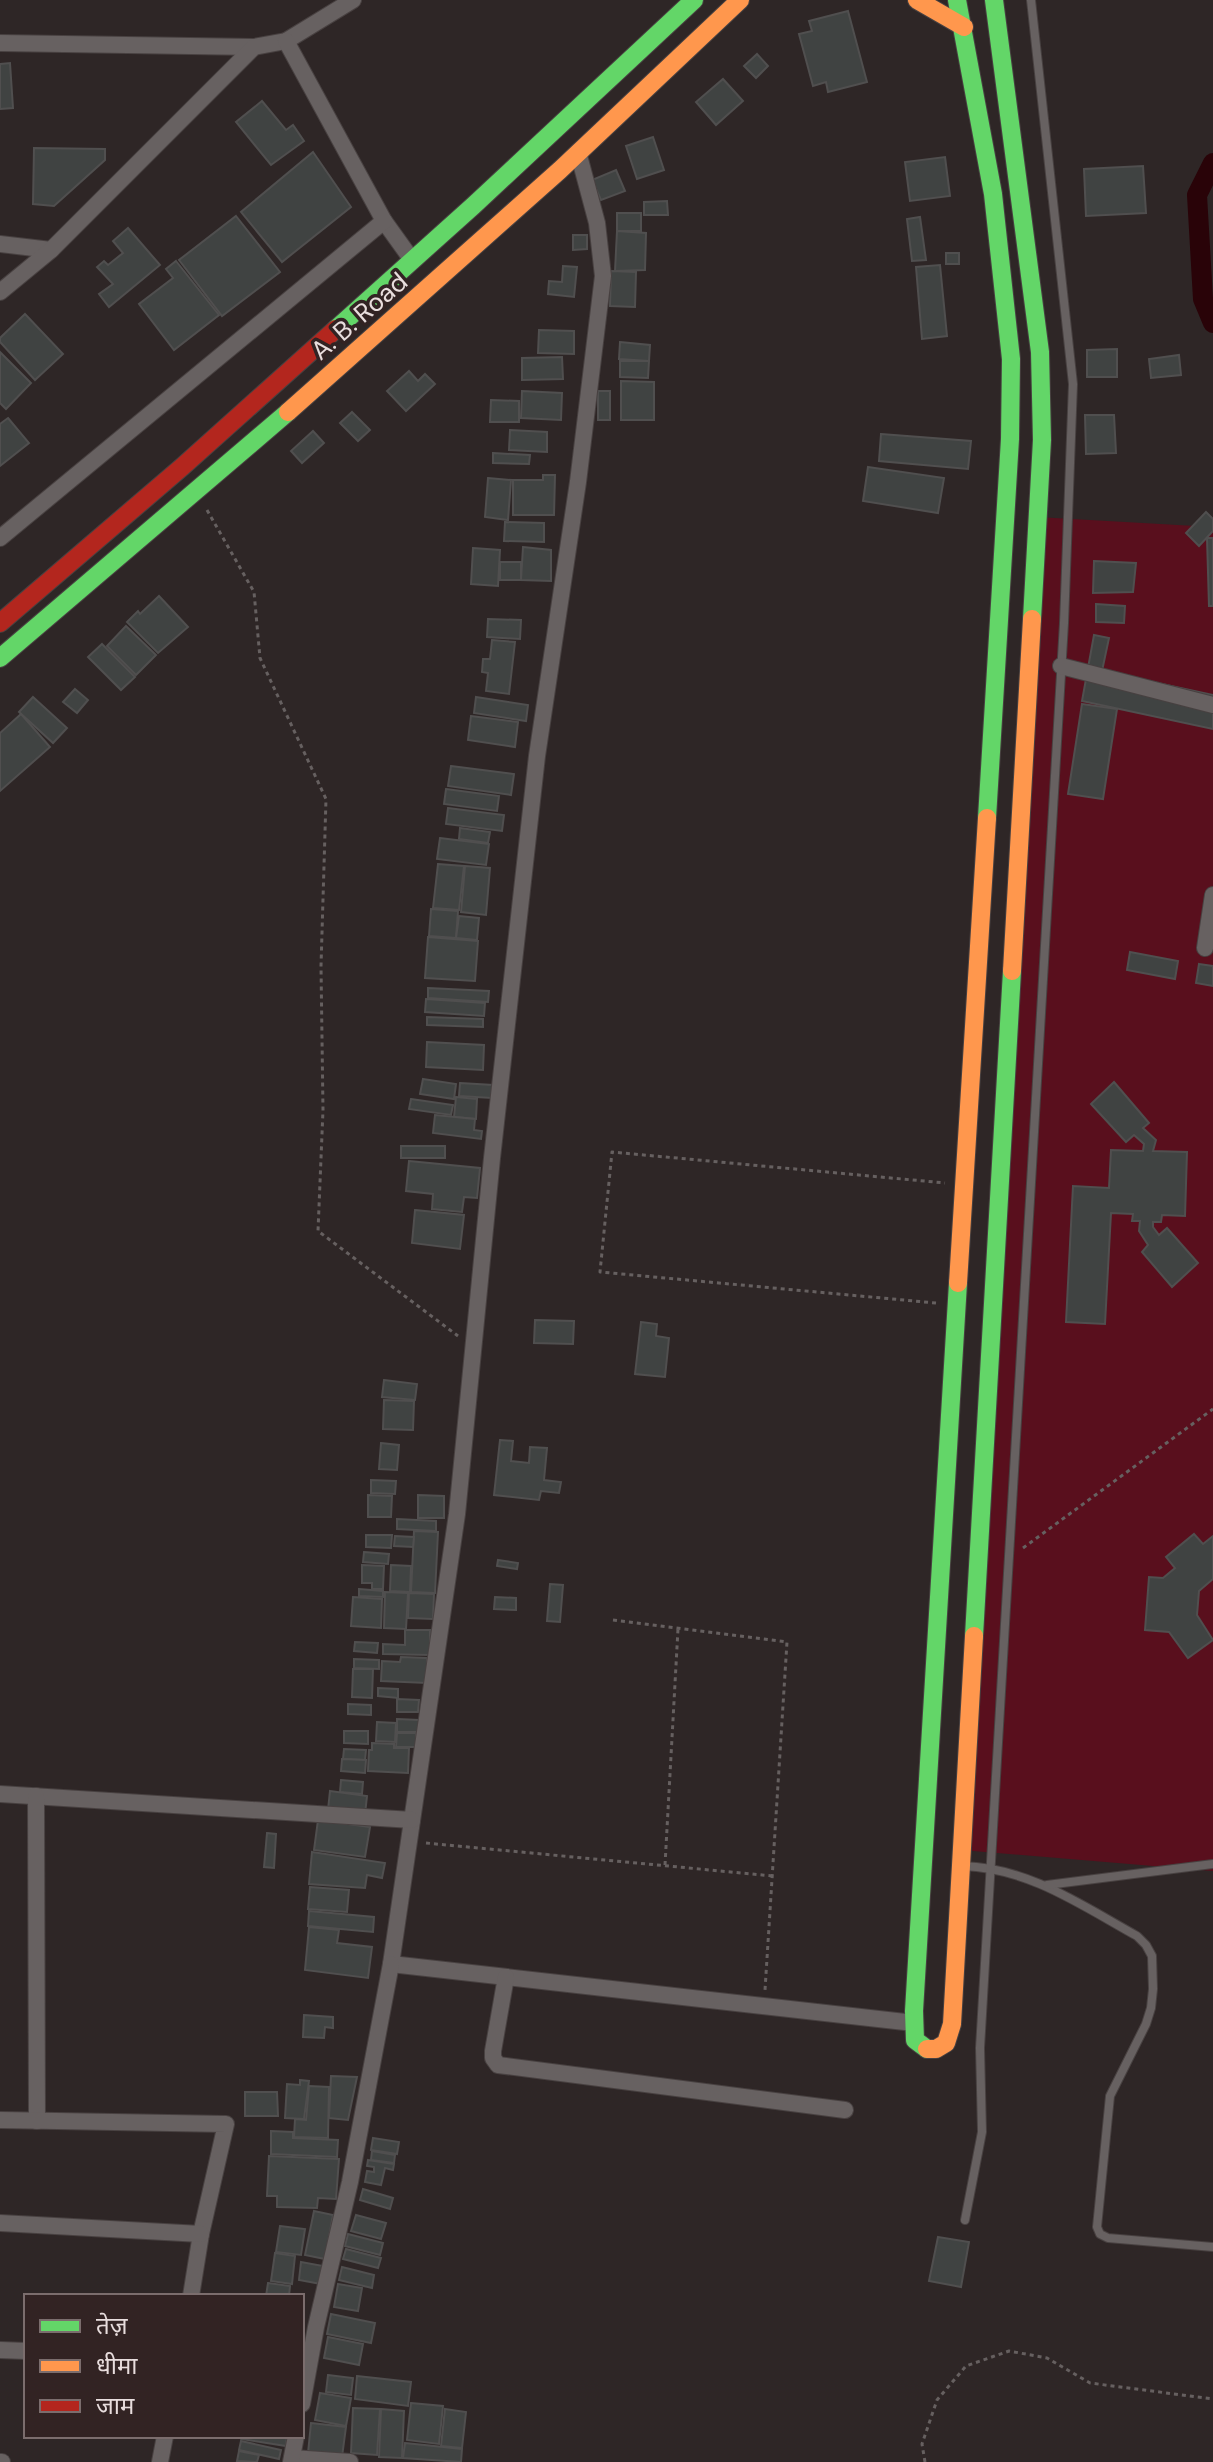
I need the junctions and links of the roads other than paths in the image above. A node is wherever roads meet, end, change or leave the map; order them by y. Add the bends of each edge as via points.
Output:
1 (353, 0) edge
2 (740, 0) edge
3 (917, 0) edge
4 (957, 0) edge
5 (994, 0) edge
6 (1031, 0) edge
7 (688, 4) edge
8 (964, 27) junction
9 (286, 41) junction
10 (0, 43) edge
11 (254, 47) junction
12 (578, 152) junction
13 (384, 221) junction
14 (0, 244) edge
15 (51, 250) junction
16 (412, 260) junction
17 (0, 292) edge
18 (0, 538) edge
19 (0, 623) edge
20 (0, 658) edge
21 (1061, 666) junction
22 (1213, 705) edge
23 (1213, 895) edge
24 (1205, 948) dead end
25 (0, 1794) edge
26 (36, 1796) junction
27 (412, 1820) junction
28 (1213, 1864) edge
29 (960, 1866) junction
30 (990, 1867) junction
31 (1046, 1886) junction
32 (391, 1964) junction
33 (506, 1977) junction
34 (914, 2023) junction
35 (845, 2110) dead end
36 (0, 2120) edge
37 (37, 2121) junction
38 (965, 2220) dead end
39 (0, 2223) edge
40 (201, 2234) junction
41 (1213, 2247) edge
42 (191, 2294) edge
43 (0, 2350) edge
44 (24, 2351) edge
45 (304, 2393) edge
46 (165, 2438) edge
47 (296, 2438) edge
48 (292, 2460) edge
49 (160, 2462) edge
50 (350, 2462) edge

1 - 9 street
2 - 12 street, A. B. Road
3 - 8 street
4 - 8 street
5 - 29 street via 1040,352 1042,440
6 - 21 lane via 1073,384
7 - 16 street, A. B. Road
8 - 34 street via 993,194 1011,359 1009,455
9 - 11 street
9 - 13 street
10 - 11 street
11 - 15 street
12 - 20 street, A. B. Road via 197,493
12 - 27 street via 597,223 603,276 537,756 457,1514
13 - 16 street
13 - 18 street
14 - 15 street
15 - 17 street
16 - 19 street, A. B. Road
21 - 22 street
21 - 30 lane
23 - 24 street
25 - 26 street
26 - 27 street
26 - 37 street
27 - 32 street
28 - 31 lane
29 - 30 lane
29 - 34 street via 952,2024 946,2043 925,2049 915,2040
30 - 31 lane
30 - 38 lane via 980,2048 982,2132
31 - 41 lane via 1137,1936 1152,1956 1146,2024 1110,2096 1100,2234
32 - 33 street
32 - 45 street
33 - 34 street
33 - 35 street via 493,2051 498,2065
36 - 37 street
37 - 40 street via 226,2124
39 - 40 street
40 - 42 street
43 - 44 street
46 - 49 street
47 - 48 street
48 - 50 street

